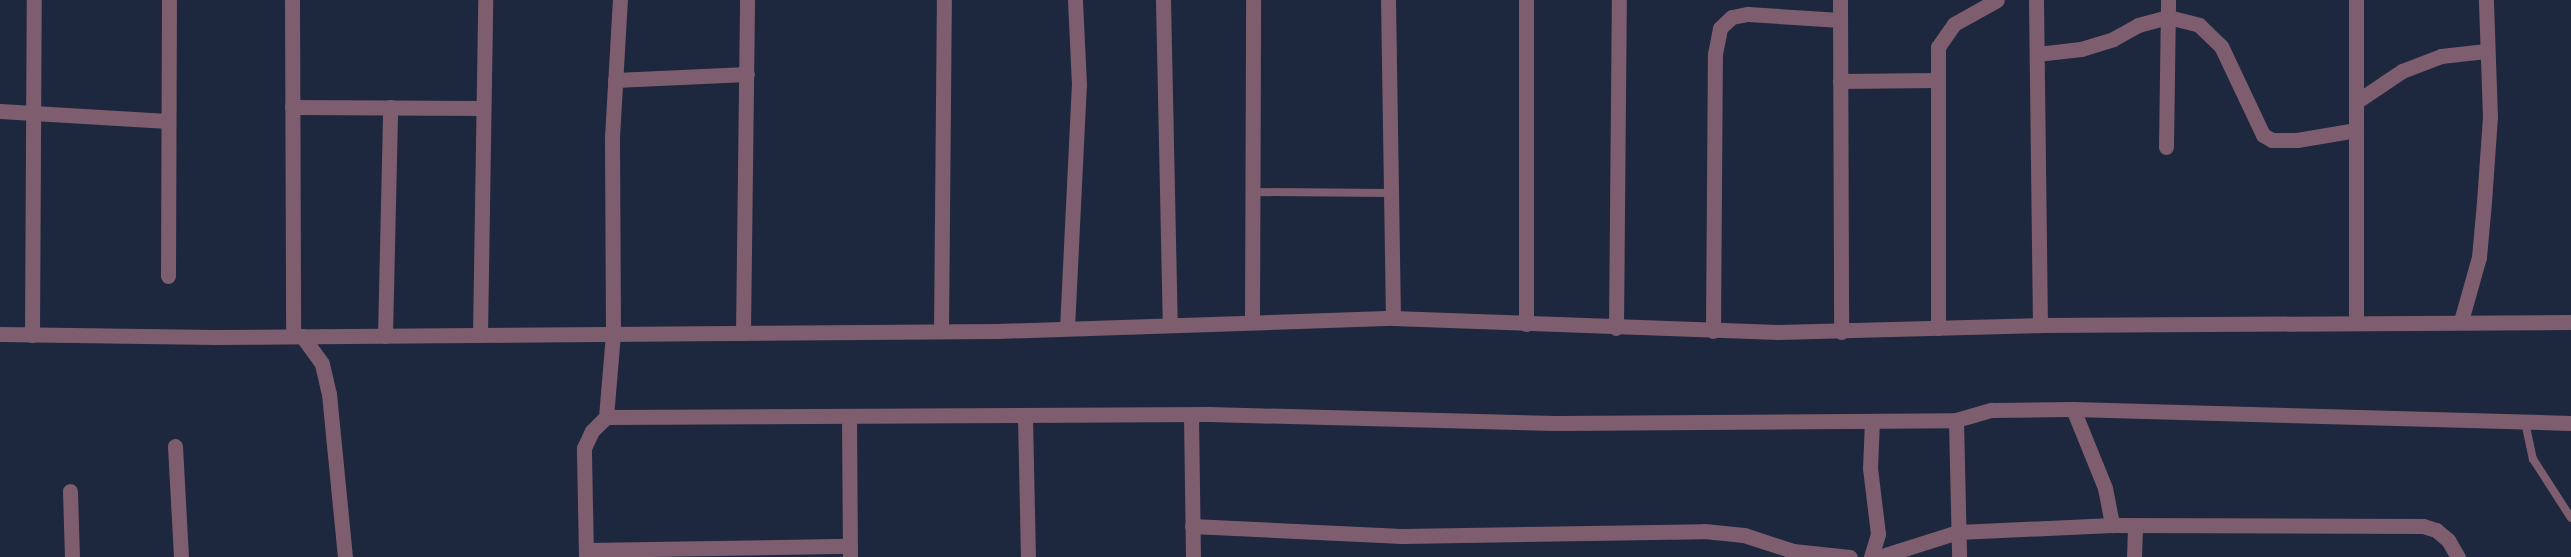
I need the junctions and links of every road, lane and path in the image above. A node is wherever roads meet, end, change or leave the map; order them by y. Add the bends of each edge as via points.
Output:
1 (34, 0) edge
2 (169, 0) edge
3 (292, 0) edge
4 (485, 0) edge
5 (620, 0) edge
6 (747, 0) edge
7 (944, 0) edge
8 (1075, 0) edge
9 (1163, 0) edge
10 (1253, 0) edge
11 (1388, 0) edge
12 (1526, 0) edge
13 (1618, 0) edge
14 (1840, 0) edge
15 (1997, 0) edge
16 (2036, 0) edge
17 (2168, 0) edge
18 (2356, 0) edge
19 (2486, 0) edge
20 (2168, 17) junction
21 (1840, 20) junction
22 (2486, 51) junction
23 (2037, 54) junction
24 (747, 74) junction
25 (615, 80) junction
26 (1937, 80) junction
27 (1840, 81) junction
28 (2356, 102) junction
29 (292, 107) junction
30 (390, 107) junction
31 (481, 108) junction
32 (0, 111) edge
33 (33, 116) junction
34 (168, 121) junction
35 (2356, 130) junction
36 (2166, 147) dead end
37 (1254, 192) junction
38 (1389, 193) junction
39 (168, 276) dead end
40 (1393, 318) junction
41 (2461, 321) junction
42 (1252, 322) junction
43 (2356, 322) junction
44 (2571, 322) edge
45 (1526, 324) junction
46 (1170, 325) junction
47 (2040, 325) junction
48 (1067, 328) junction
49 (1616, 328) junction
50 (1938, 328) junction
51 (941, 331) junction
52 (1713, 331) junction
53 (1841, 332) junction
54 (613, 333) junction
55 (743, 333) junction
56 (0, 334) edge
57 (32, 335) junction
58 (480, 335) junction
59 (298, 336) junction
60 (385, 336) junction
61 (2073, 409) junction
62 (1191, 415) junction
63 (849, 416) junction
64 (1025, 416) junction
65 (606, 417) junction
66 (1956, 420) junction
67 (1872, 421) junction
68 (2525, 422) junction
69 (2571, 423) edge
70 (175, 446) dead end
71 (70, 491) dead end
72 (2571, 518) edge
73 (2112, 525) junction
74 (1192, 526) junction
75 (2135, 526) junction
76 (1958, 532) junction
77 (850, 551) edge
78 (586, 553) edge
79 (72, 557) edge
80 (181, 557) edge
81 (345, 557) edge
82 (1028, 557) edge
83 (1193, 557) edge
84 (1850, 557) edge
85 (1871, 557) edge
86 (1879, 557) edge
87 (1959, 557) edge
88 (2134, 557) edge
89 (2458, 557) edge

1 - 33 street
2 - 34 street
3 - 29 street
4 - 31 street
5 - 25 street
6 - 24 street
7 - 51 street
8 - 48 street via 1079,85
9 - 46 street
10 - 37 street
11 - 38 street
12 - 45 street
13 - 49 street
14 - 21 street
15 - 26 street via 1954,24 1938,47
16 - 23 street
17 - 20 street
18 - 28 street
19 - 22 street
20 - 23 street via 2081,49
20 - 35 street via 2199,25 2220,46 2263,135 2272,140 2298,140
20 - 36 street
21 - 27 street
21 - 52 street via 1748,14 1732,17 1720,28 1715,54
22 - 28 street via 2440,56 2402,71
22 - 41 street via 2490,117 2479,257
23 - 47 street
24 - 25 street
24 - 55 street
25 - 54 street
26 - 27 street
26 - 50 street
27 - 53 street
28 - 35 street
29 - 30 street
29 - 59 street
30 - 31 street
30 - 60 street
31 - 58 street
32 - 33 street
33 - 34 street
33 - 57 street
34 - 39 street
35 - 43 street
37 - 38 lane
37 - 42 street
38 - 40 street
40 - 42 street
40 - 45 street
41 - 43 street
41 - 44 street
42 - 46 street
43 - 47 street
45 - 49 street
46 - 48 street
47 - 50 street
48 - 51 street
49 - 52 street
50 - 53 street
51 - 55 street
52 - 53 street
54 - 55 street
54 - 58 street
54 - 65 street
56 - 57 street
57 - 59 street
58 - 60 street
59 - 60 street
59 - 81 street via 322,364 329,394
61 - 66 street via 1992,410
61 - 68 street
61 - 73 street via 2105,488
62 - 64 street
62 - 67 street via 1556,423
62 - 74 street
63 - 64 street
63 - 65 street
63 - 77 street
64 - 82 street
65 - 78 street via 592,431 584,448
66 - 67 street
66 - 76 street
67 - 85 street via 1869,468 1878,534
68 - 69 street
68 - 72 lane via 2533,459
70 - 80 street
71 - 79 street
73 - 75 street
73 - 76 street
74 - 83 street
74 - 84 street via 1401,536 1704,531 1744,535 1793,551
75 - 88 street
75 - 89 street via 2422,526 2436,530 2448,540
76 - 86 street
76 - 87 street
77 - 78 street

